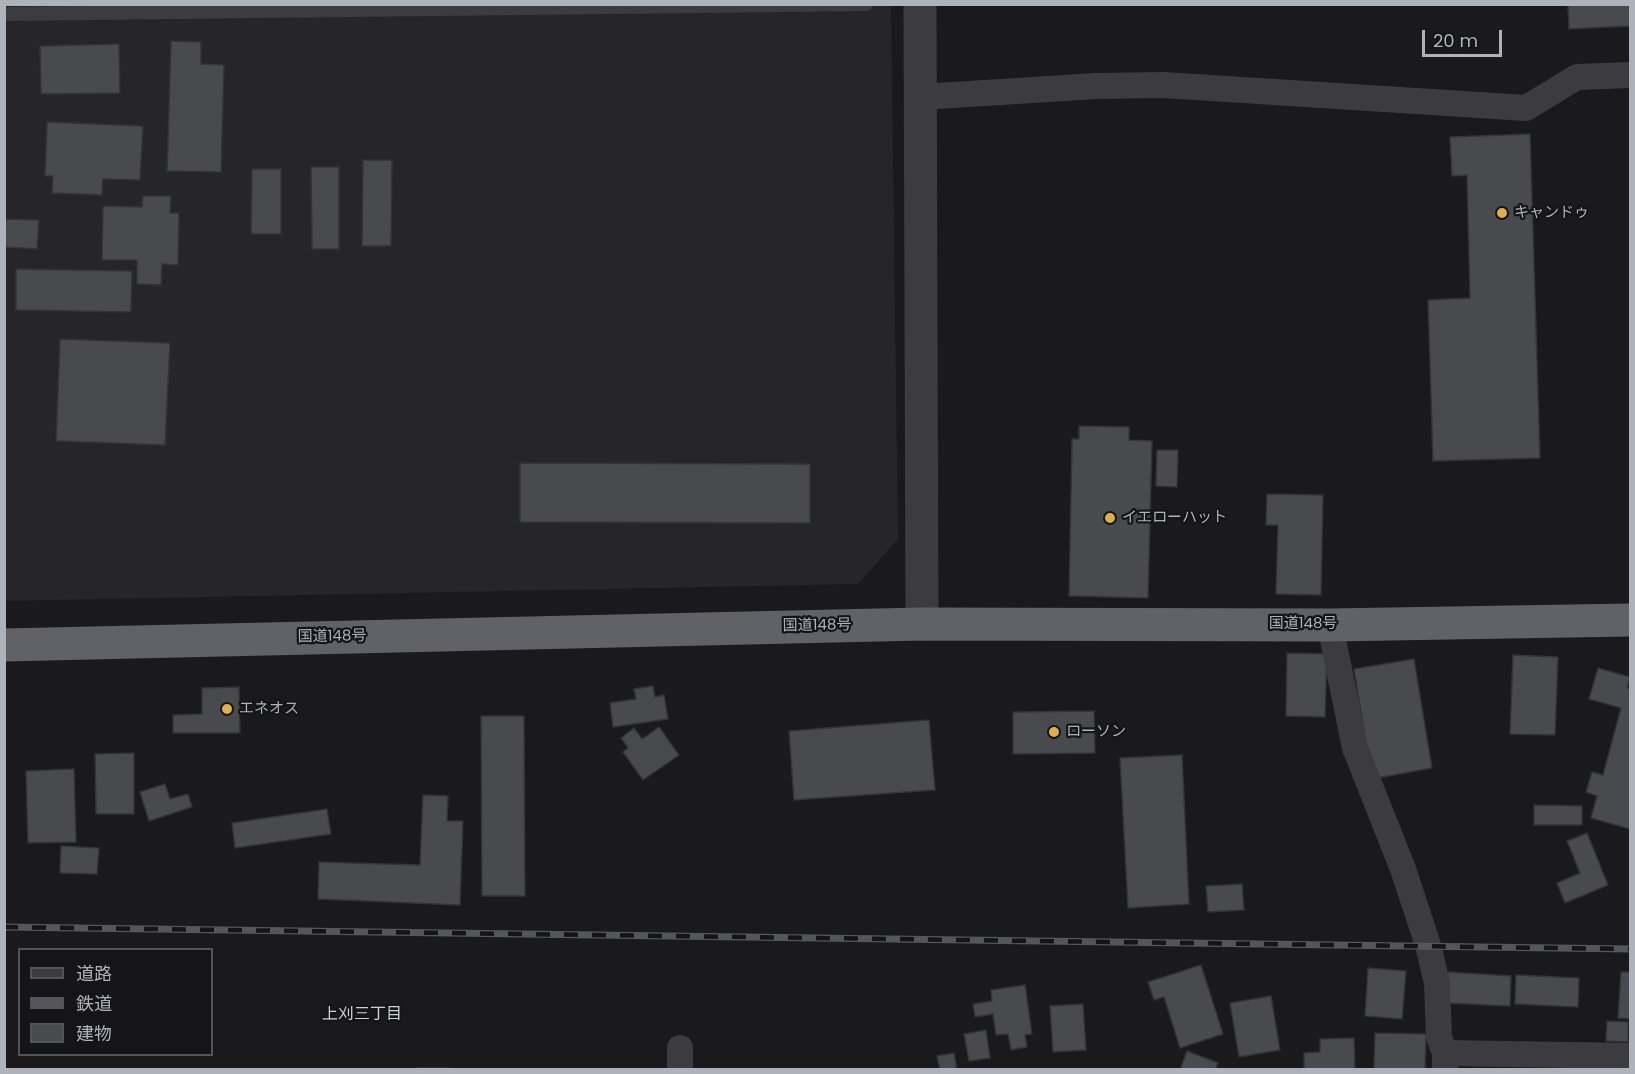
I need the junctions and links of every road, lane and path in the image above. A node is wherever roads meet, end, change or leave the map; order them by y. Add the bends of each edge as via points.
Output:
1 (866, 4) edge
2 (920, 4) edge
3 (616, 6) edge
4 (297, 8) edge
5 (4, 14) edge
6 (1630, 75) edge
7 (921, 97) junction
8 (1630, 620) edge
9 (922, 624) junction
10 (1330, 625) junction
11 (4, 645) edge
12 (1630, 1056) edge
13 (1445, 1061) edge

1 - 3 lane
2 - 7 street
3 - 4 lane
4 - 5 lane
6 - 7 street via 1577,77 1526,108 1164,85
7 - 9 street
8 - 10 highway, 国道148号
9 - 10 highway, 国道148号
9 - 11 highway, 国道148号
10 - 13 street via 1354,748 1403,869 1428,945 1437,983 1439,1037
12 - 13 street

